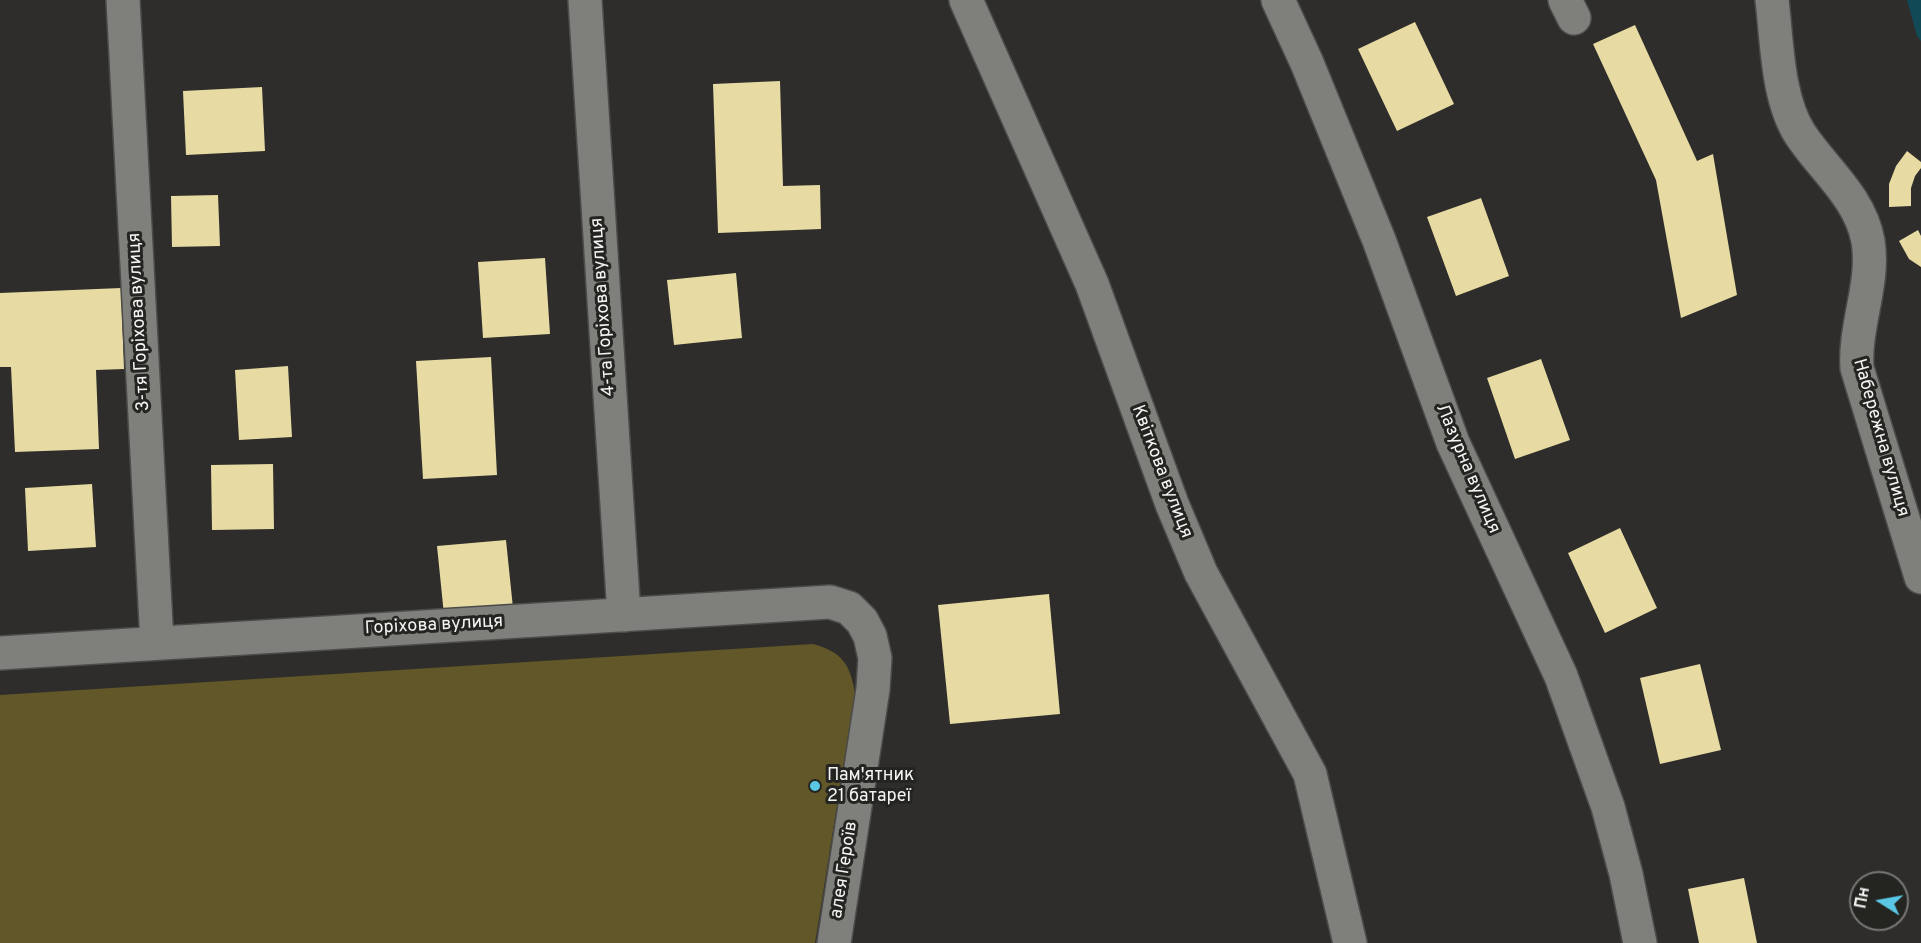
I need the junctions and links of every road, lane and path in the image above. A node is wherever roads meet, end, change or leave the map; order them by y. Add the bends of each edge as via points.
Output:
1 (123, 0) edge
2 (585, 0) edge
3 (966, 0) edge
4 (1278, 0) edge
5 (1772, 0) edge
6 (1921, 577) edge
7 (624, 615) junction
8 (862, 621) joint
9 (157, 643) junction
10 (0, 653) edge
11 (834, 943) edge
12 (1350, 943) edge
13 (1640, 943) edge

1 - 9 street, 3-тя Горіхова вулиця
2 - 7 street, 4-та Горіхова вулиця
3 - 12 street, Квіткова вулиця via 1092,284 1201,573 1310,774
4 - 13 street, Лазурна вулиця via 1379,240 1453,443 1561,676 1608,807
5 - 6 street, Набережна вулиця via 1790,115 1800,134 1841,184 1860,215 1868,241 1869,269 1856,350 1857,368
7 - 8 street, Горіхова вулиця via 830,602 849,608
7 - 9 street, Горіхова вулиця
8 - 11 street, алея Героїв via 875,658 873,689
9 - 10 street, Горіхова вулиця

